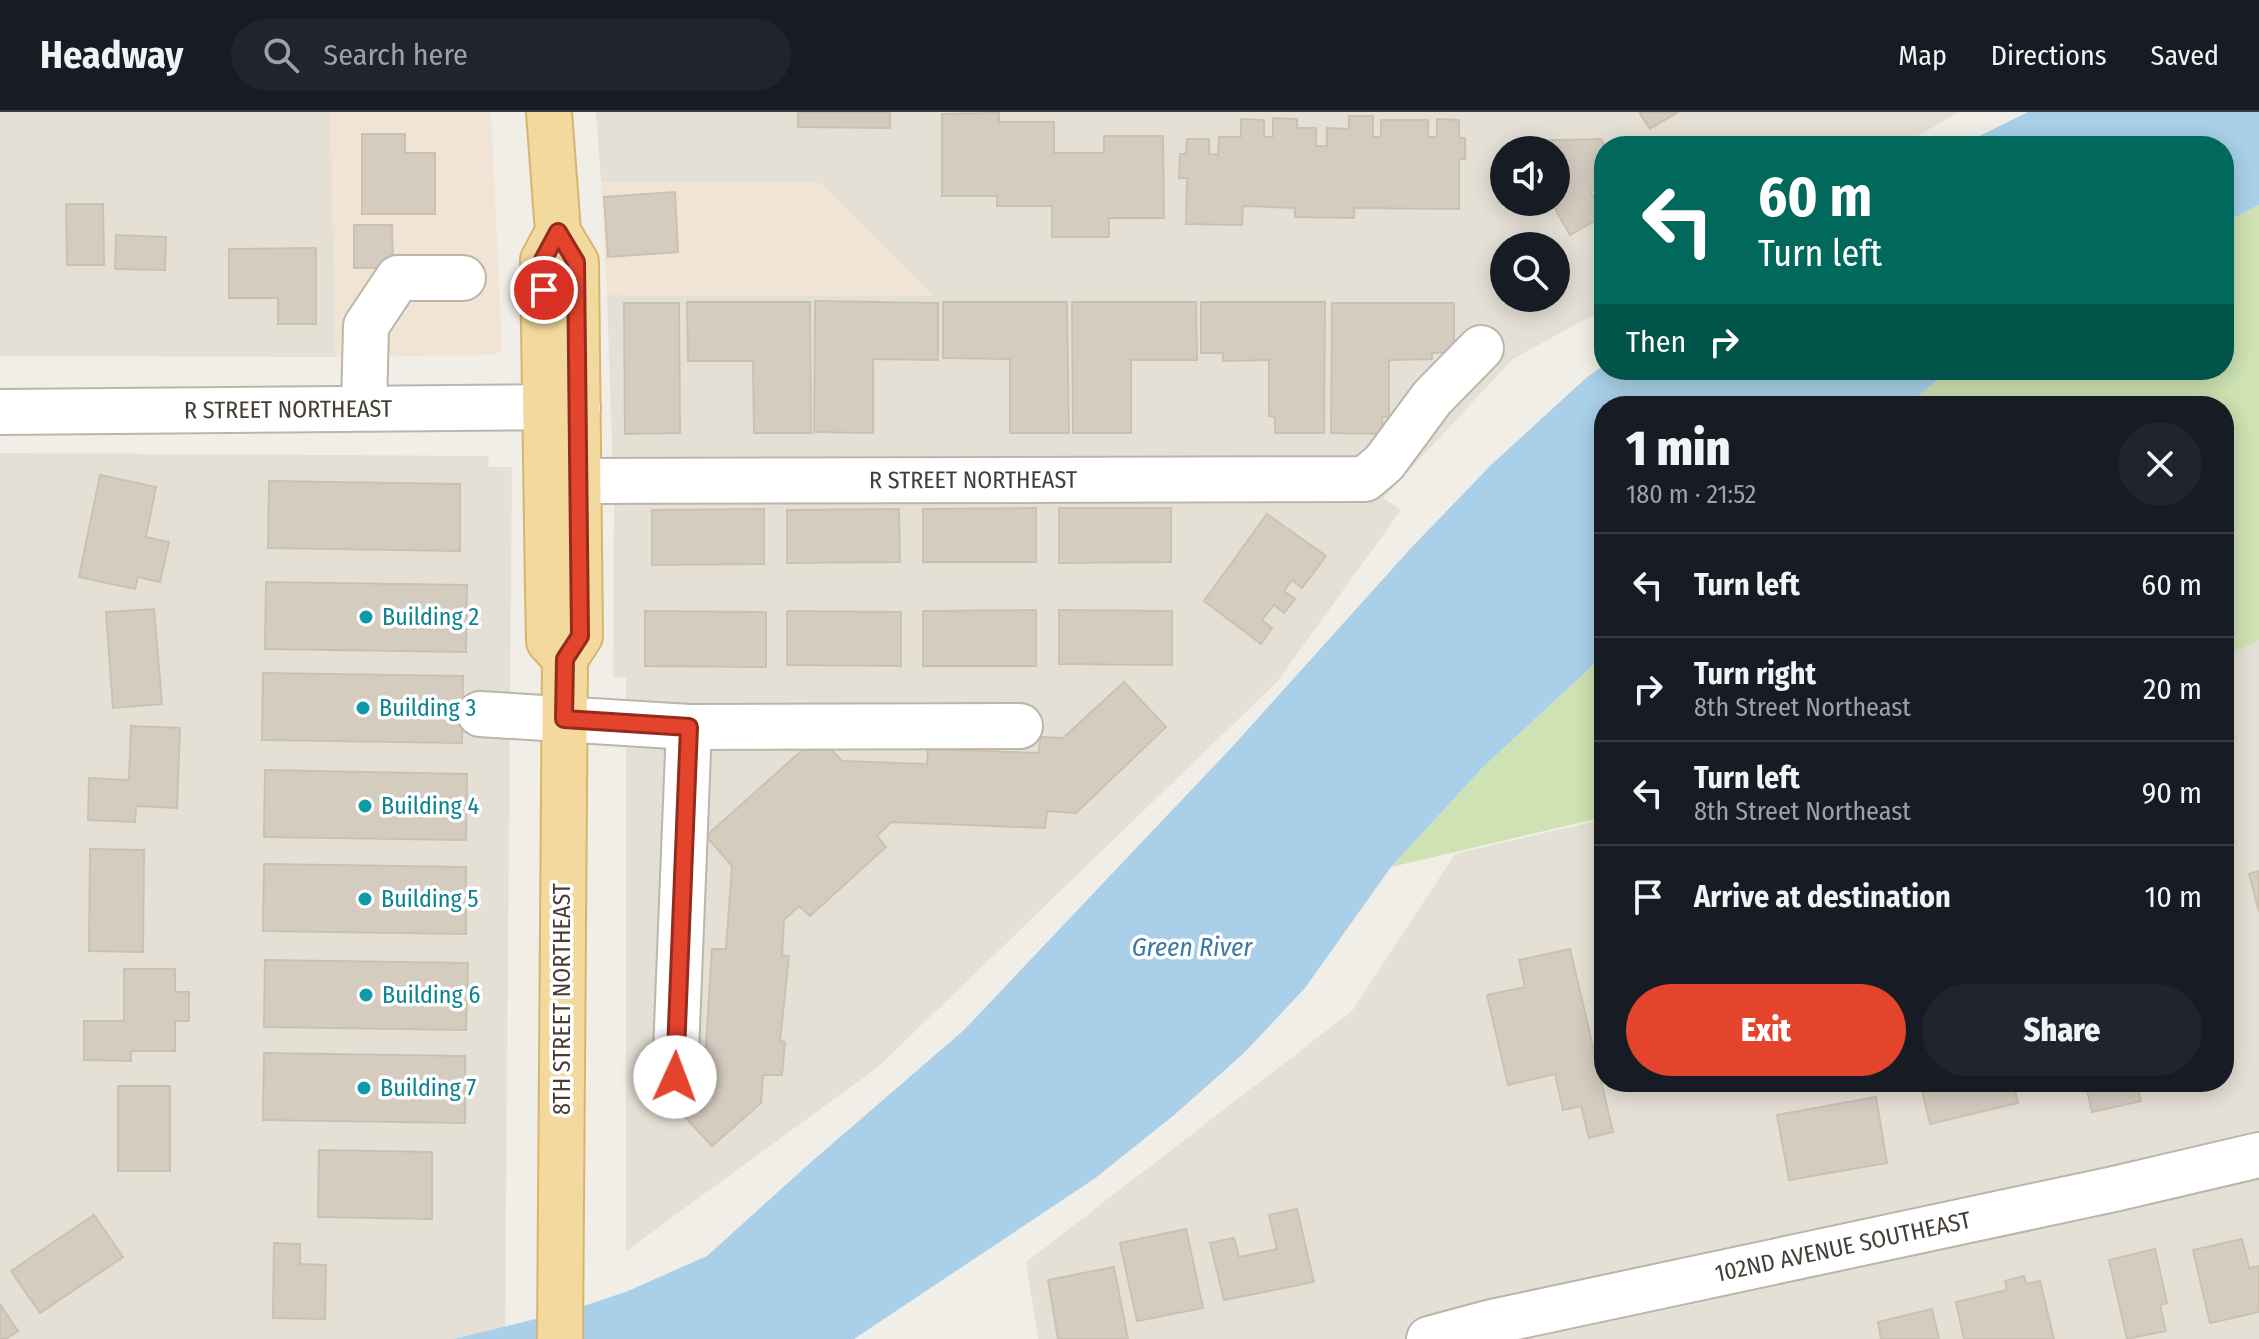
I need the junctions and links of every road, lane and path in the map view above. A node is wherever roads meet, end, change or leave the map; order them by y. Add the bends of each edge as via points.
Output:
1 (549, 112) edge
2 (463, 278) dead end
3 (1481, 348) dead end
4 (562, 407) junction
5 (364, 408) junction
6 (0, 412) edge
7 (579, 481) junction
8 (565, 659) junction
9 (480, 714) dead end
10 (564, 719) junction
11 (1020, 726) dead end
12 (689, 727) junction
13 (675, 1077) dead end
14 (2259, 1155) edge
15 (560, 1339) edge
16 (1429, 1339) edge

1 - 4 main road, 8TH STREET NORTHEAST via 558,232 543,260
2 - 5 street via 398,278 366,326
3 - 7 street, R STREET NORTHEAST via 1365,479
4 - 5 street, R STREET NORTHEAST
4 - 7 main road, 8TH STREET NORTHEAST
4 - 8 main road, 8TH STREET NORTHEAST via 549,641
5 - 6 street, R STREET NORTHEAST
7 - 8 main road, 8TH STREET NORTHEAST via 580,636
8 - 10 main road, 8TH STREET NORTHEAST
9 - 10 street
10 - 12 street
10 - 15 main road, 8TH STREET NORTHEAST
11 - 12 street
12 - 13 street
14 - 16 street, 102ND AVENUE SOUTHEAST

